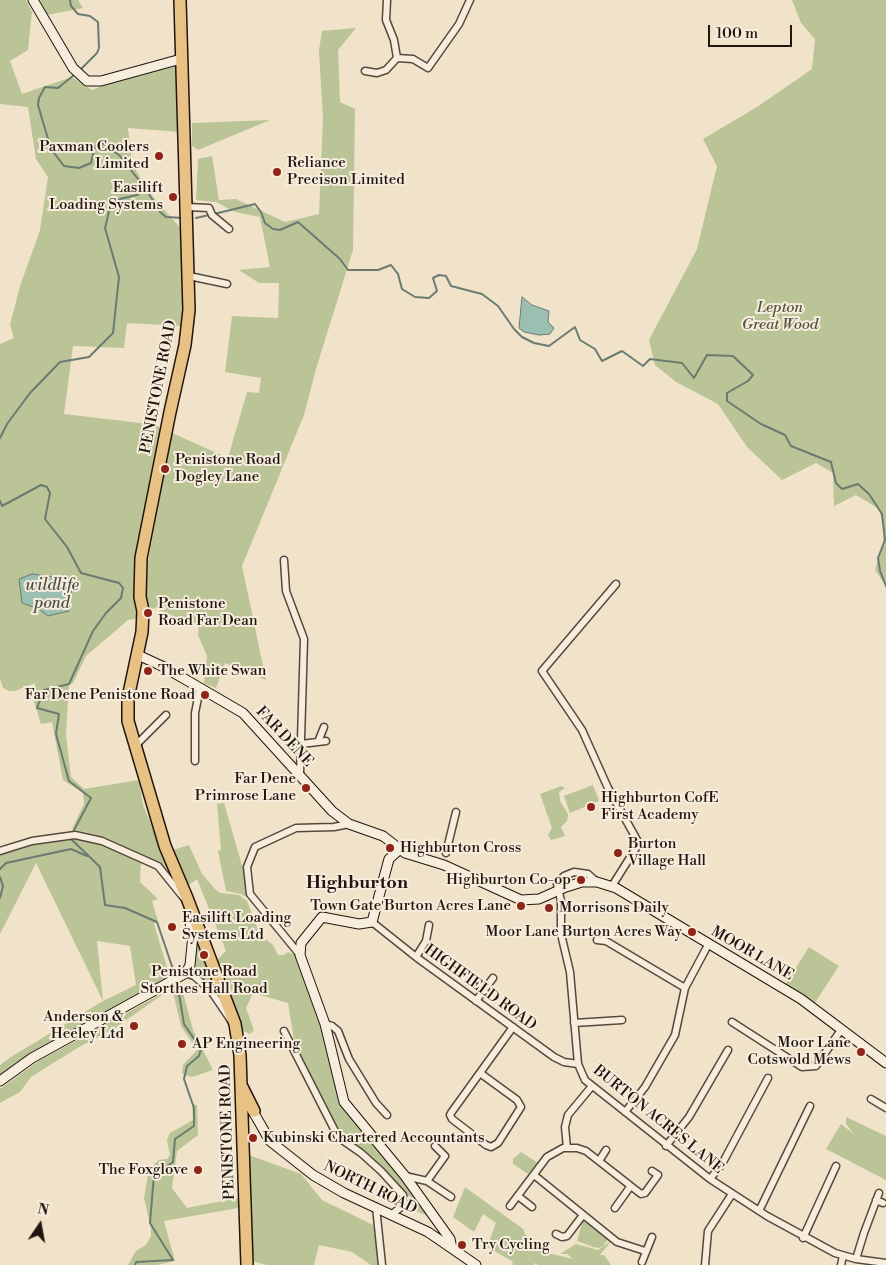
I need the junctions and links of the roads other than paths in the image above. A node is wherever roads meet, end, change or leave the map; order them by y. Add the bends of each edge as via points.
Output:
1 (33, 0) edge
2 (180, 0) edge
3 (387, 0) edge
4 (470, 0) edge
5 (397, 58) junction
6 (181, 59) junction
7 (365, 71) dead end
8 (187, 207) junction
9 (229, 229) dead end
10 (189, 276) junction
11 (227, 284) dead end
12 (284, 560) dead end
13 (616, 584) dead end
14 (138, 655) junction
15 (200, 688) junction
16 (166, 715) dead end
17 (324, 727) dead end
18 (326, 741) dead end
19 (318, 742) junction
20 (301, 744) junction
21 (134, 746) junction
22 (195, 761) dead end
23 (300, 773) junction
24 (456, 812) dead end
25 (349, 824) junction
26 (400, 849) junction
27 (0, 851) edge
28 (445, 859) junction
29 (612, 886) junction
30 (558, 890) junction
31 (187, 898) junction
32 (372, 922) junction
33 (429, 925) dead end
34 (597, 940) dead end
35 (708, 945) junction
36 (300, 955) junction
37 (416, 957) junction
38 (184, 975) junction
39 (494, 978) dead end
40 (685, 988) junction
41 (476, 1001) junction
42 (622, 1020) dead end
43 (233, 1021) junction
44 (732, 1022) dead end
45 (574, 1023) junction
46 (325, 1024) junction
47 (513, 1028) junction
48 (841, 1030) junction
49 (284, 1031) dead end
50 (728, 1050) dead end
51 (886, 1063) edge
52 (578, 1064) junction
53 (480, 1073) junction
54 (768, 1078) dead end
55 (0, 1081) edge
56 (241, 1085) junction
57 (592, 1086) junction
58 (871, 1100) dead end
59 (242, 1106) junction
60 (810, 1106) dead end
61 (886, 1108) edge
62 (254, 1111) junction
63 (625, 1112) junction
64 (387, 1115) dead end
65 (435, 1146) dead end
66 (666, 1146) junction
67 (567, 1148) junction
68 (606, 1150) dead end
69 (599, 1161) junction
70 (836, 1166) dead end
71 (652, 1171) dead end
72 (534, 1175) junction
73 (405, 1176) junction
74 (710, 1179) junction
75 (427, 1181) junction
76 (630, 1187) junction
77 (880, 1193) dead end
78 (732, 1194) junction
79 (518, 1196) junction
80 (451, 1197) dead end
81 (876, 1200) junction
82 (884, 1203) dead end
83 (510, 1206) dead end
84 (532, 1206) dead end
85 (376, 1207) junction
86 (615, 1208) dead end
87 (759, 1211) junction
88 (392, 1214) junction
89 (582, 1215) junction
90 (556, 1234) dead end
91 (652, 1236) dead end
92 (803, 1238) junction
93 (452, 1248) junction
94 (645, 1251) junction
95 (843, 1256) junction
96 (856, 1259) junction
97 (642, 1262) dead end
98 (886, 1263) edge
99 (247, 1265) edge
100 (382, 1265) edge
101 (476, 1265) edge
102 (705, 1265) edge
103 (841, 1265) edge

1 - 6 street via 73,68 87,81 101,81
2 - 6 highway, PENISTONE ROAD
3 - 5 street via 386,20
4 - 5 street via 459,24 428,68 413,59
5 - 7 street via 386,70 377,73
6 - 8 highway, PENISTONE ROAD
8 - 9 street via 209,208 211,214
8 - 10 highway, PENISTONE ROAD
10 - 11 street
10 - 14 highway, PENISTONE ROAD via 185,345 142,558
12 - 20 street via 286,591 304,639
13 - 29 street via 542,671 582,730 608,788 637,840 636,848
14 - 15 street, FAR DENE
14 - 21 highway, PENISTONE ROAD via 128,698 128,721
15 - 22 street via 195,713
15 - 23 street, FAR DENE via 250,718
16 - 21 street
17 - 19 street
18 - 19 street
19 - 20 street
20 - 23 street
21 - 31 highway, PENISTONE ROAD via 165,846
23 - 25 street, FAR DENE via 332,810
24 - 28 street
25 - 26 street, FAR DENE via 383,836
25 - 36 street via 296,828 255,847 247,867 250,894
26 - 28 street, FAR DENE via 413,856
26 - 32 street via 389,860
27 - 31 street via 32,841 75,835 102,841 158,866 181,897
28 - 30 street, MOOR LANE via 521,900 539,899
29 - 30 street, MOOR LANE via 597,882 577,883
29 - 35 street, MOOR LANE
30 - 45 street, BURTON ACRES LANE via 560,934 570,972
31 - 38 street via 185,905 193,935 190,965
31 - 43 highway, PENISTONE ROAD
32 - 36 street via 359,924 322,917 301,943
32 - 37 street, HIGHFIELD ROAD
33 - 37 street via 426,941
34 - 40 street via 606,941
35 - 40 street
35 - 48 street, MOOR LANE via 794,994
36 - 46 street
37 - 41 street, HIGHFIELD ROAD
38 - 43 street via 194,976 212,991
38 - 55 street via 32,1058
39 - 41 street
40 - 63 street via 675,1035 645,1087
41 - 47 street, HIGHFIELD ROAD
42 - 45 street
43 - 56 highway, PENISTONE ROAD via 240,1055
44 - 48 street via 795,1064 808,1068 821,1061
45 - 52 street, BURTON ACRES LANE
46 - 64 street via 338,1031 349,1059
46 - 73 street via 344,1102
47 - 52 street, HIGHFIELD ROAD via 559,1060
47 - 53 street
48 - 51 street, MOOR LANE
49 - 88 street via 338,1137 368,1159 402,1195 404,1201
50 - 66 street via 689,1117
52 - 57 street, BURTON ACRES LANE via 582,1076
53 - 53 street via 451,1113 452,1119 491,1147 498,1143 521,1107 519,1102
54 - 74 street via 722,1164
56 - 59 highway, PENISTONE ROAD
56 - 62 highway
57 - 63 street, BURTON ACRES LANE
57 - 67 street via 568,1115 565,1127
58 - 61 street
59 - 62 street
59 - 99 highway, PENISTONE ROAD
60 - 87 street
62 - 85 street, NORTH ROAD via 270,1141 313,1175
63 - 66 street, BURTON ACRES LANE
65 - 75 street via 445,1156
66 - 74 street, BURTON ACRES LANE
67 - 69 street via 581,1149
67 - 72 street via 550,1154
68 - 69 street
69 - 76 street
70 - 92 street via 833,1183
71 - 76 street via 658,1175 645,1192 641,1194
72 - 79 street
72 - 89 street
73 - 75 street
73 - 93 street via 444,1230
74 - 78 street, BURTON ACRES LANE
75 - 80 street
76 - 86 street
77 - 81 street
78 - 87 street, BURTON ACRES LANE
78 - 102 street via 708,1231
79 - 83 street
79 - 84 street
81 - 82 street
81 - 96 street
85 - 88 street, NORTH ROAD
85 - 100 street
87 - 92 street, BURTON ACRES LANE
88 - 93 street, NORTH ROAD
89 - 90 street via 567,1236
89 - 94 street via 617,1242
91 - 94 street
92 - 95 street, BURTON ACRES LANE
93 - 101 street, NORTH ROAD
94 - 97 street
95 - 96 street, BURTON ACRES LANE
95 - 103 street
96 - 98 street, BURTON ACRES LANE

